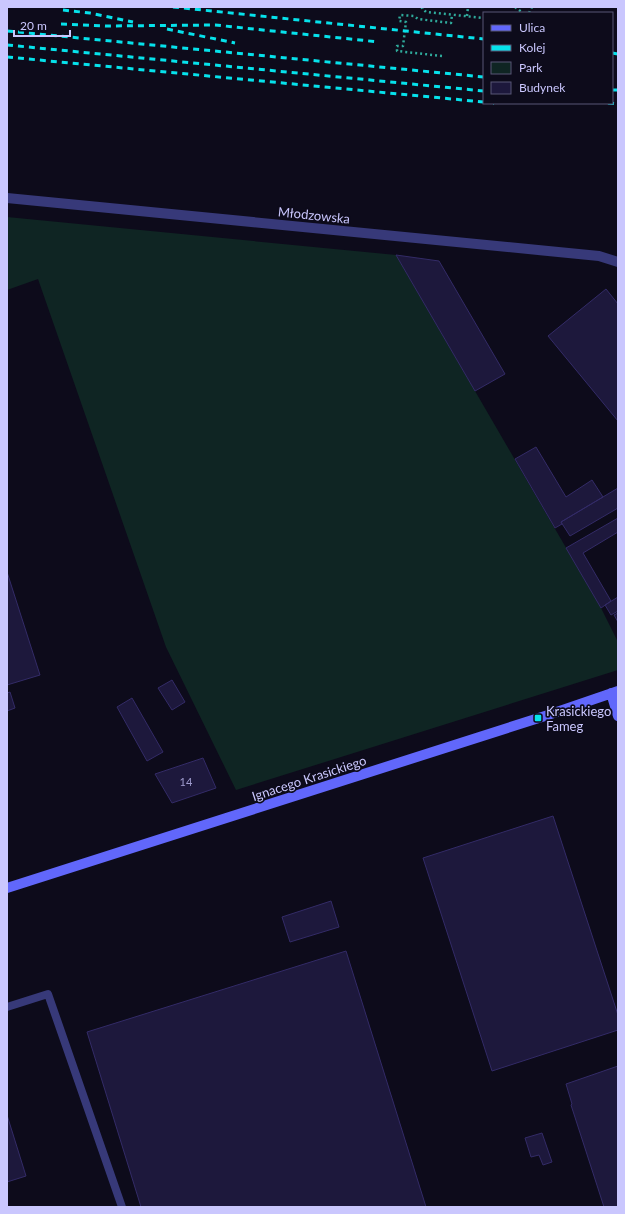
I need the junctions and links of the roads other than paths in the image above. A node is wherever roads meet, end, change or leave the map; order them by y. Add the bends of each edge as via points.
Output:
1 (7, 198) edge
2 (618, 262) edge
3 (614, 692) edge
4 (618, 716) edge
5 (7, 888) edge
6 (7, 1007) edge
7 (122, 1207) edge

1 - 2 street, Młodzowska via 599,256
3 - 4 street
3 - 5 street, Ignacego Krasickiego
6 - 7 lane via 48,994

